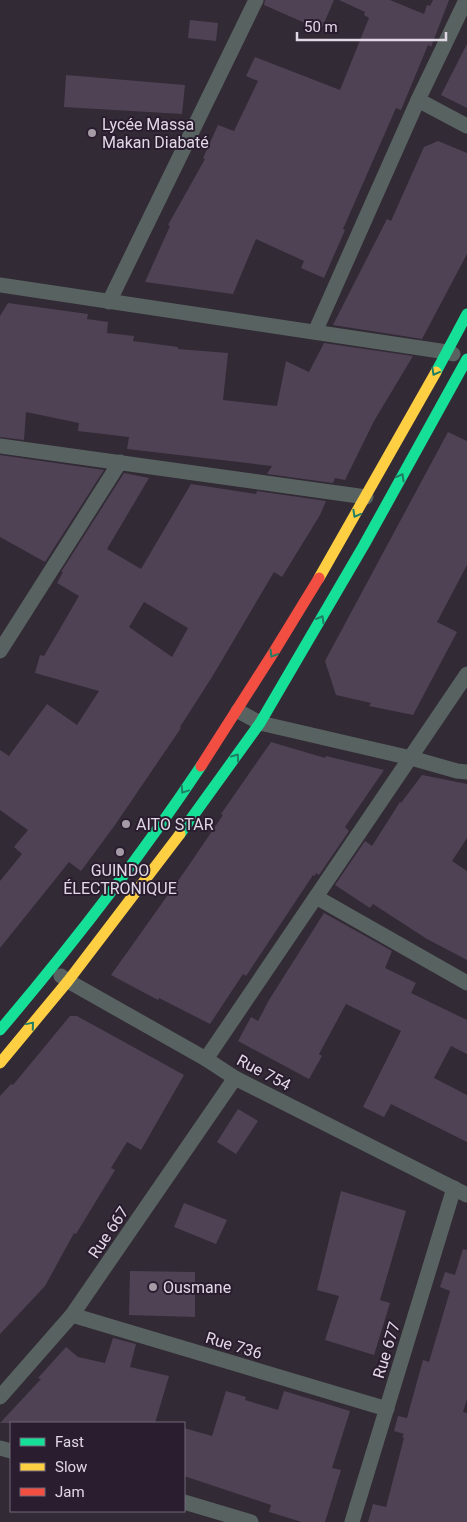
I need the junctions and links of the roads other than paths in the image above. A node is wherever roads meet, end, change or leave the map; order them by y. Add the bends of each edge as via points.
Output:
1 (256, 0) edge
2 (466, 0) edge
3 (418, 100) junction
4 (467, 126) edge
5 (4, 286) edge
6 (0, 300) edge
7 (109, 302) junction
8 (467, 314) edge
9 (315, 332) junction
10 (447, 352) junction
11 (467, 359) edge
12 (0, 446) edge
13 (120, 462) junction
14 (366, 497) junction
15 (0, 651) edge
16 (467, 674) edge
17 (238, 711) junction
18 (260, 723) junction
19 (411, 758) junction
20 (467, 772) edge
21 (316, 898) junction
22 (53, 968) junction
23 (68, 981) junction
24 (467, 984) edge
25 (0, 1030) edge
26 (206, 1059) junction
27 (0, 1063) edge
28 (235, 1078) junction
29 (460, 1192) edge
30 (72, 1315) junction
31 (0, 1397) edge
32 (386, 1409) junction
33 (185, 1502) edge
34 (251, 1522) edge
35 (352, 1522) edge

1 - 7 street
2 - 3 street
3 - 4 street
3 - 9 street
5 - 6 street
5 - 7 street
7 - 9 street
8 - 10 main road
9 - 10 street
10 - 11 street
10 -> 14 main road
18 -> 11 main road
12 - 13 street
13 - 14 street
13 - 15 street
14 -> 17 main road
16 - 19 street
17 - 18 street
17 -> 22 main road via 146,846
18 - 19 street
23 -> 18 main road
19 - 20 street
19 - 21 street
21 - 24 street
21 - 26 street
22 - 23 street, Rue 754
22 - 25 main road
23 - 26 street, Rue 754
27 -> 23 main road
26 - 28 street, Rue 754
28 - 29 street, Rue 754
28 - 30 street, Rue 667
29 - 32 street, Rue 677
30 - 31 street, Rue 667
30 - 32 street, Rue 736
32 - 35 street, Rue 677
33 - 34 street

